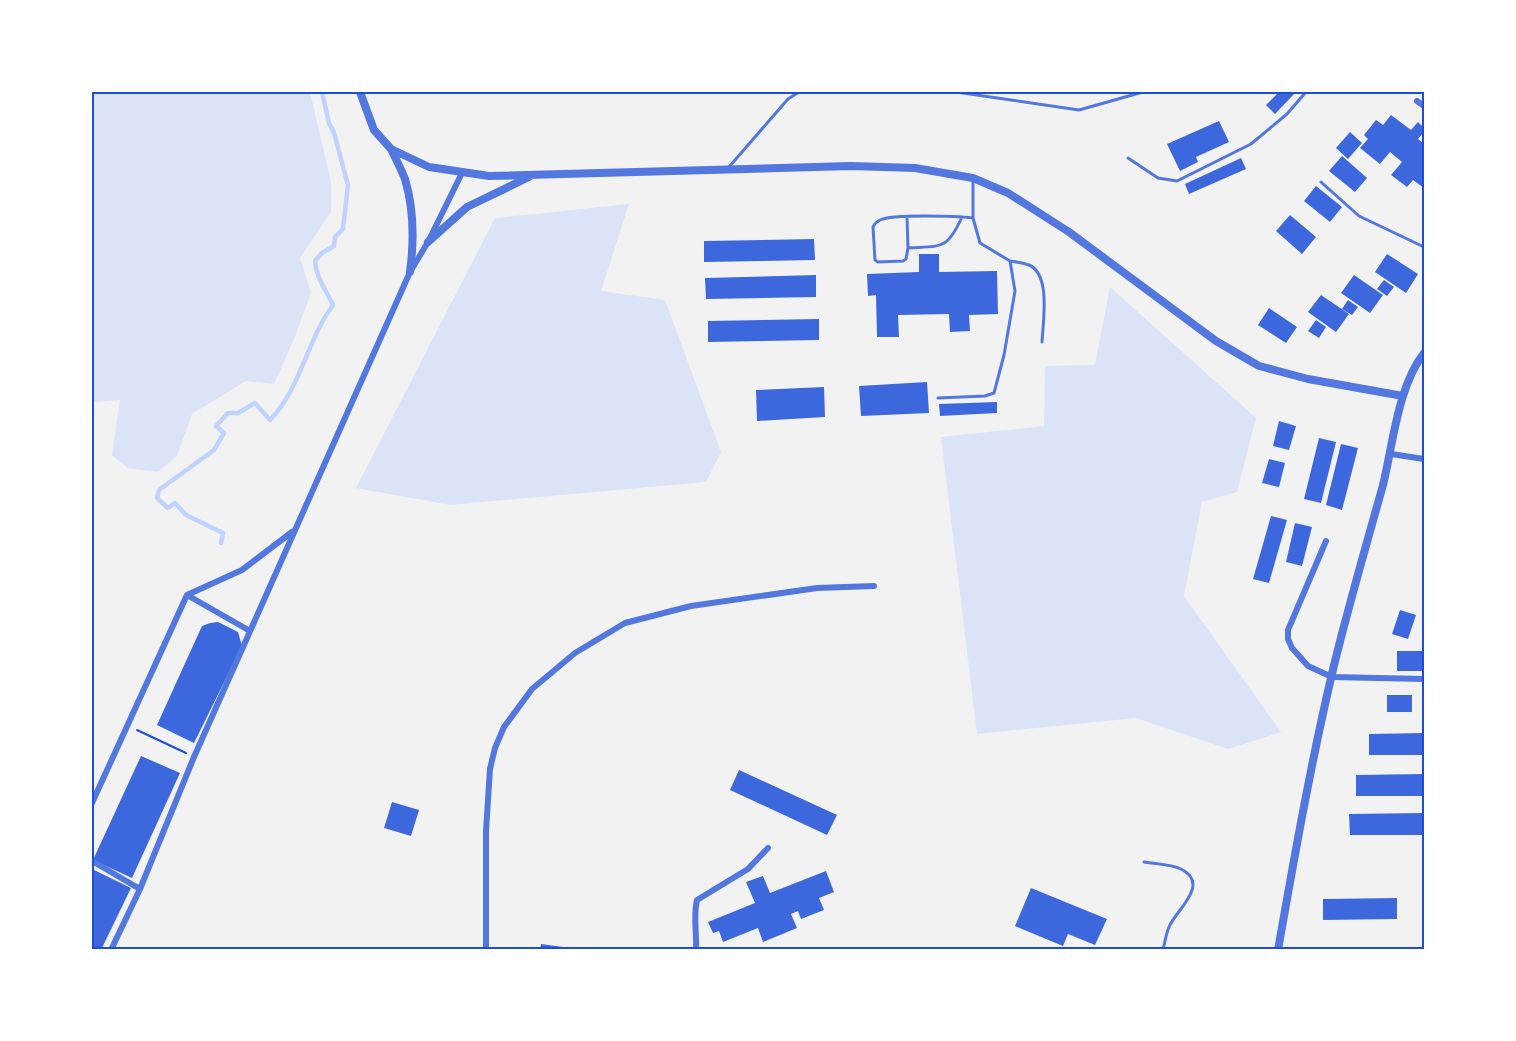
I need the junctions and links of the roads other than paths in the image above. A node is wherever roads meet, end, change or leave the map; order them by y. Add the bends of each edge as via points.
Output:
1 (360, 92) edge
2 (799, 92) edge
3 (956, 92) edge
4 (1143, 92) edge
5 (1306, 92) edge
6 (1417, 101) dead end
7 (1425, 106) edge
8 (391, 149) junction
9 (1128, 158) dead end
10 (727, 170) junction
11 (462, 172) junction
12 (533, 176) junction
13 (973, 178) junction
14 (1321, 182) dead end
15 (962, 217) junction
16 (907, 218) junction
17 (973, 218) junction
18 (428, 242) junction
19 (908, 248) junction
20 (1425, 248) edge
21 (1010, 261) junction
22 (410, 272) junction
23 (1042, 342) dead end
24 (1425, 353) edge
25 (1403, 396) junction
26 (938, 398) dead end
27 (1391, 454) junction
28 (1425, 459) edge
29 (295, 530) junction
30 (1326, 541) dead end
31 (874, 586) dead end
32 (187, 595) junction
33 (250, 631) junction
34 (1332, 677) junction
35 (1425, 679) edge
36 (92, 803) edge
37 (768, 848) dead end
38 (92, 861) edge
39 (1144, 862) dead end
40 (140, 890) junction
41 (111, 950) edge
42 (486, 950) edge
43 (696, 950) edge
44 (1163, 950) edge
45 (1278, 950) edge

1 - 8 street via 374,130
2 - 10 lane via 788,99
3 - 4 lane via 1079,110
5 - 9 lane via 1251,144 1177,181 1158,178
6 - 7 street
8 - 11 street via 429,167
8 - 22 street via 405,178 411,207
10 - 12 street
10 - 13 street via 915,168
11 - 12 street
11 - 18 street
12 - 18 street via 467,207
13 - 17 lane
13 - 25 street via 1008,193 1069,232 1216,341 1259,366
14 - 20 lane via 1359,216
15 - 16 lane
15 - 17 lane
15 - 19 lane via 948,242
16 - 19 lane
16 - 19 lane via 877,222 873,227 873,254 878,262 903,261
17 - 21 lane via 980,243
18 - 22 street
21 - 23 lane via 1030,265 1040,273 1044,284
21 - 26 lane via 1015,291 994,393
22 - 29 street
24 - 25 street via 1411,372
25 - 27 street
27 - 28 street
27 - 34 street
29 - 32 street via 242,570
29 - 33 street
30 - 34 street via 1288,630 1288,639 1308,666
31 - 42 street via 817,588 691,606 625,623 575,653 532,689 504,727 490,769
32 - 33 street
32 - 36 street
33 - 40 street
34 - 35 street
34 - 45 street
37 - 43 street via 748,869 698,900 694,913
38 - 40 street
39 - 44 lane via 1179,867 1191,880 1193,889 1169,928
40 - 41 street

